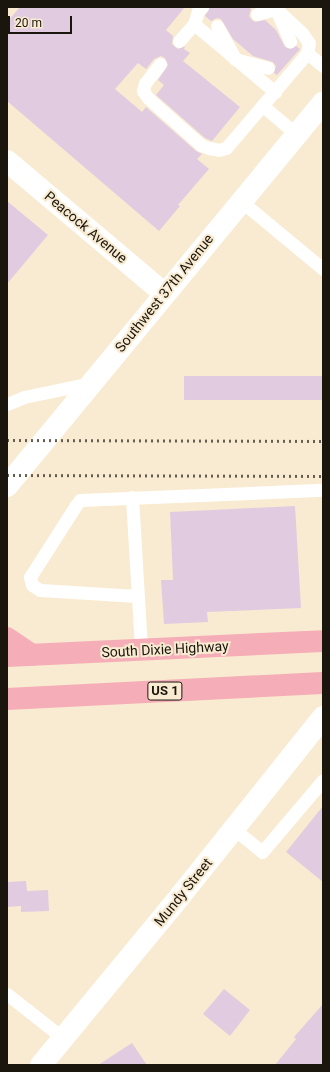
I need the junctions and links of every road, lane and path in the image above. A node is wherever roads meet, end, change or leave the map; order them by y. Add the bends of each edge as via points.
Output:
1 (202, 7) edge
2 (273, 8) edge
3 (257, 14) dead end
4 (194, 24) junction
5 (217, 26) dead end
6 (275, 29) dead end
7 (179, 41) dead end
8 (235, 41) dead end
9 (290, 41) dead end
10 (307, 54) junction
11 (254, 56) dead end
12 (235, 59) junction
13 (160, 64) dead end
14 (323, 66) edge
15 (268, 68) dead end
16 (275, 92) junction
17 (323, 102) edge
18 (263, 106) junction
19 (296, 134) junction
20 (7, 161) edge
21 (241, 201) junction
22 (323, 269) edge
23 (164, 293) junction
24 (91, 383) junction
25 (7, 404) edge
26 (7, 486) edge
27 (323, 490) edge
28 (132, 497) junction
29 (137, 596) junction
30 (7, 638) edge
31 (323, 641) edge
32 (141, 650) junction
33 (32, 655) junction
34 (7, 656) edge
35 (323, 683) edge
36 (7, 699) edge
37 (323, 717) edge
38 (323, 780) edge
39 (234, 829) junction
40 (11, 997) edge
41 (63, 1038) junction
42 (41, 1065) edge

1 - 4 lane
2 - 3 lane
2 - 6 lane
2 - 9 lane
2 - 10 lane via 302,33 309,43
4 - 7 lane
4 - 12 lane
5 - 12 lane
8 - 12 lane
10 - 14 lane
10 - 16 lane
11 - 12 lane
12 - 15 lane
12 - 16 lane
13 - 18 lane via 145,82 143,91 201,145 219,150 226,148
16 - 18 lane
17 - 19 street, Southwest 37th Avenue
18 - 19 lane
19 - 21 street, Southwest 37th Avenue
20 - 23 street, Peacock Avenue
21 - 22 lane
21 - 23 street, Southwest 37th Avenue
23 - 24 street, Southwest 37th Avenue
24 - 25 lane via 24,397
24 - 26 street, Southwest 37th Avenue
27 - 28 lane
28 - 29 lane
28 - 29 lane via 80,500 30,577 32,585 40,590
29 - 32 lane
30 - 33 highway
31 - 32 highway, South Dixie Highway
32 - 33 highway, South Dixie Highway
33 - 34 highway, South Dixie Highway
35 - 36 highway, US 1
37 - 39 street, Mundy Street
38 - 39 lane via 262,852
39 - 41 street, Mundy Street
40 - 41 lane
41 - 42 street, Mundy Street

